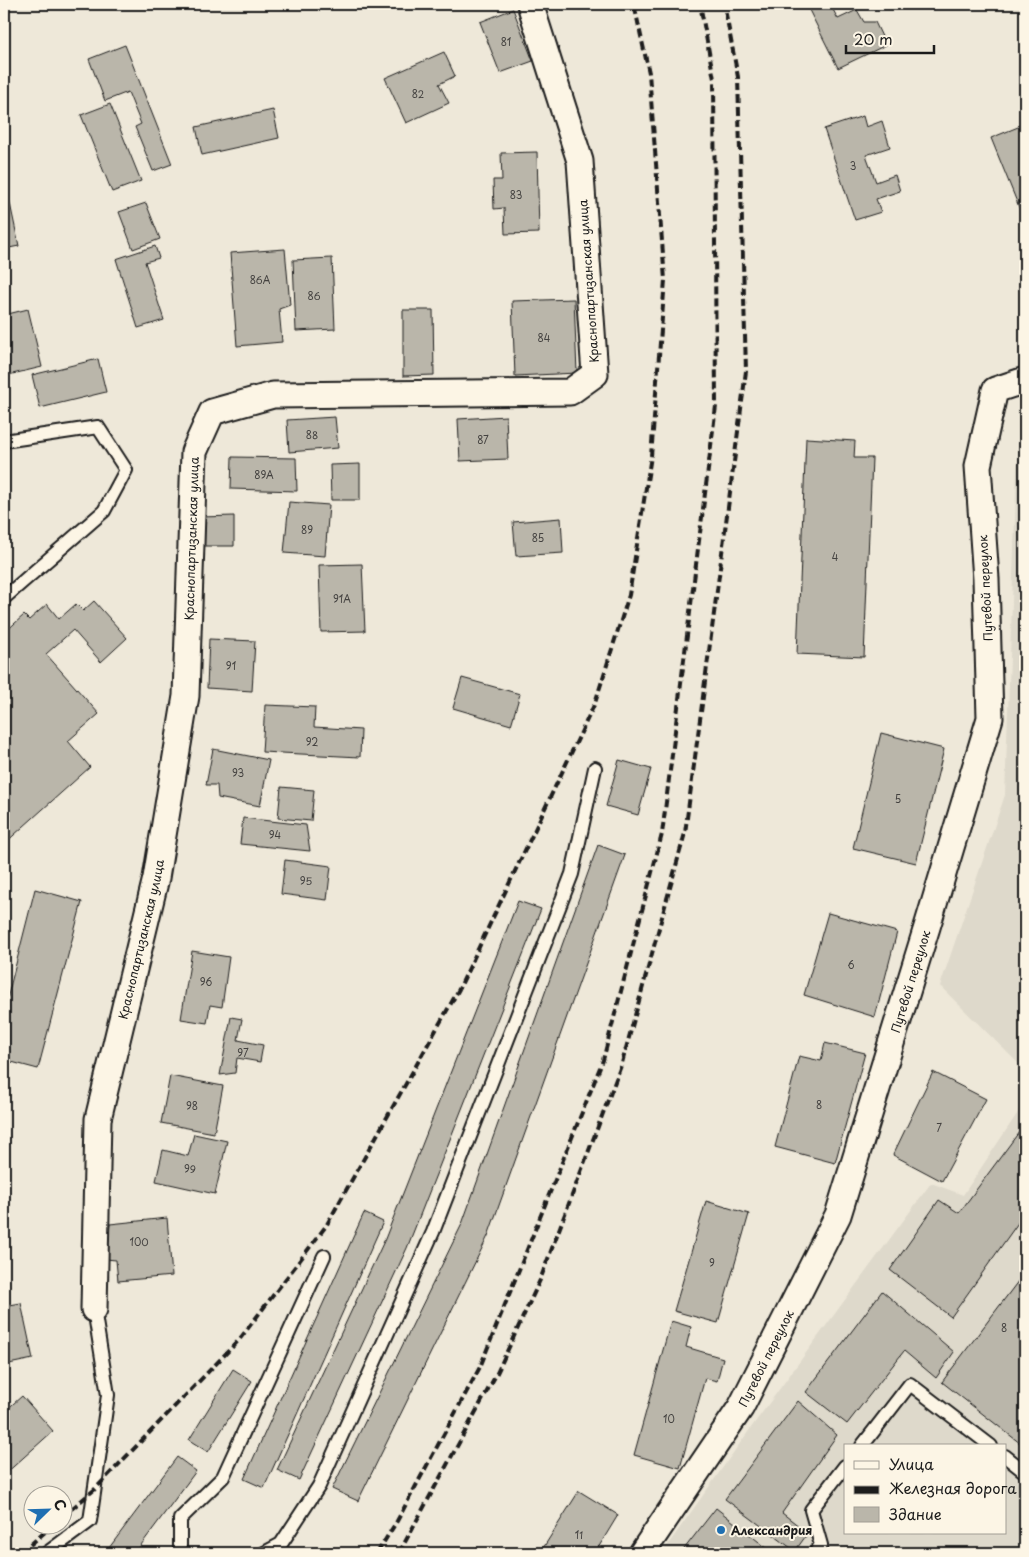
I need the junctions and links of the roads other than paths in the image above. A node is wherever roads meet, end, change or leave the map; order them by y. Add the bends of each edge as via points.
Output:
1 (530, 4) edge
2 (1025, 380) edge
3 (4, 441) edge
4 (4, 598) edge
5 (595, 768) dead end
6 (324, 1256) dead end
7 (94, 1309) joint
8 (864, 1444) edge
9 (988, 1444) edge
10 (1006, 1457) edge
11 (844, 1467) edge
12 (1025, 1472) edge
13 (47, 1553) edge
14 (180, 1553) edge
15 (264, 1553) edge
16 (642, 1553) edge
17 (815, 1553) edge

1 - 7 street, Краснопартизанская улица via 580,161 595,374 570,392 273,395 212,412 194,452 186,696 156,878 98,1120
2 - 16 street, Путевой переулок via 995,390 978,466 986,579 990,718 838,1215 741,1407
3 - 4 lane via 98,427 126,470 104,511
5 - 15 lane via 572,874 433,1232 319,1486 281,1544
6 - 14 lane via 223,1477 180,1519
7 - 13 lane via 108,1395 90,1521
8 - 9 lane via 910,1384
10 - 12 lane
11 - 17 lane via 811,1510 821,1546

